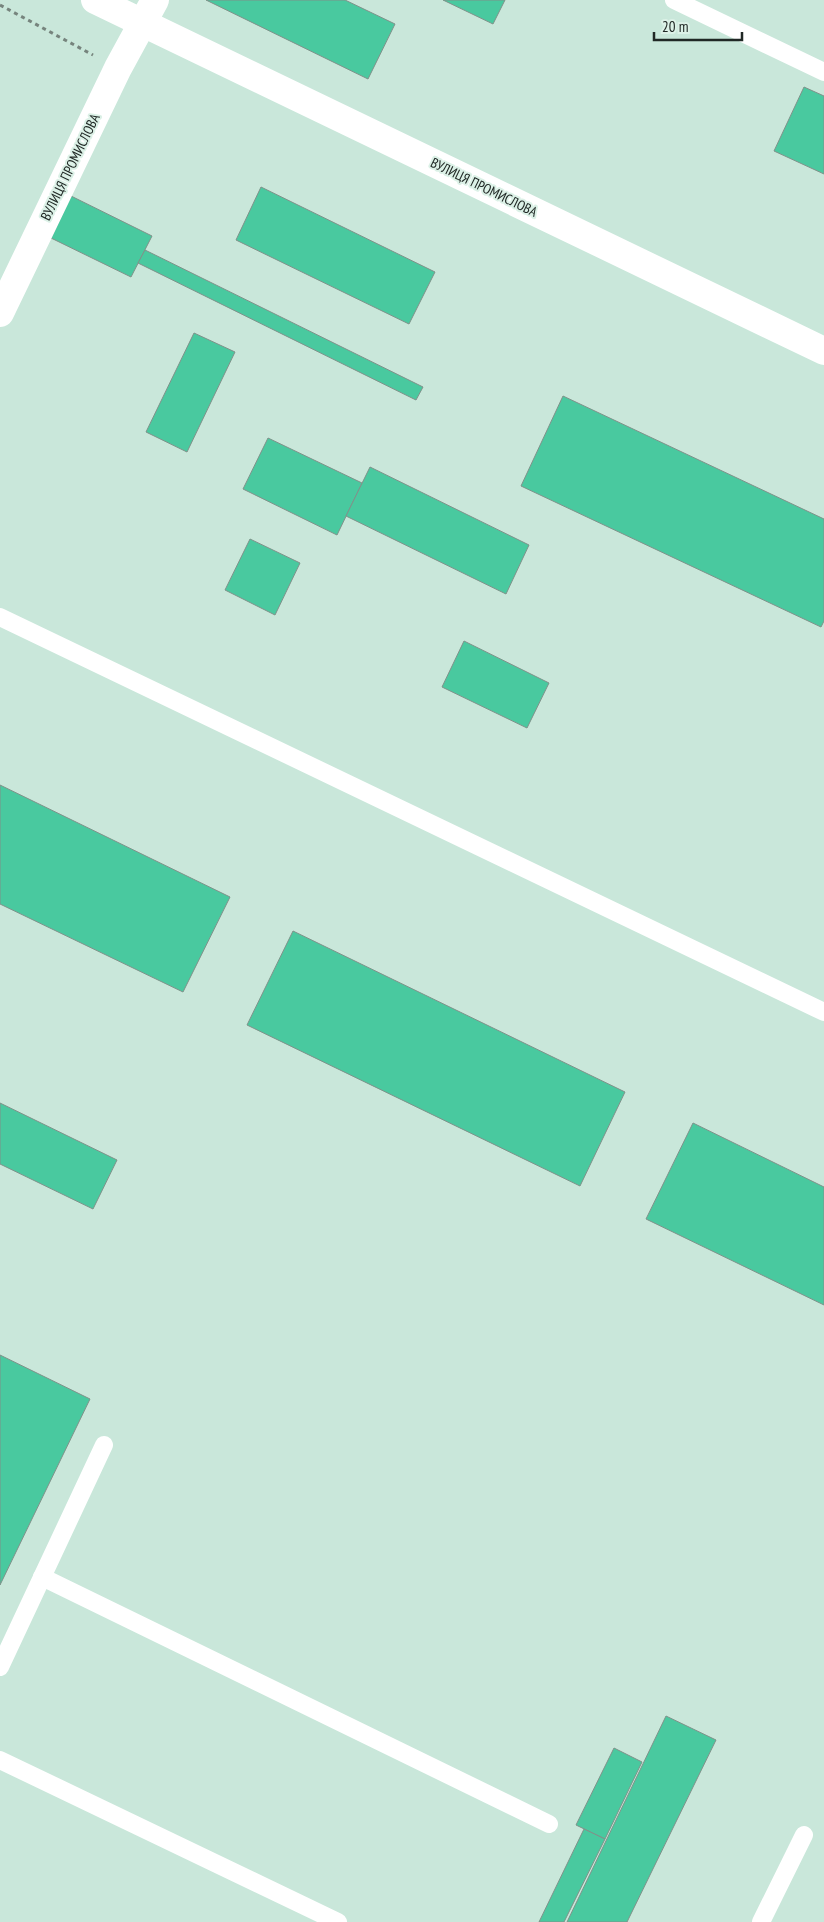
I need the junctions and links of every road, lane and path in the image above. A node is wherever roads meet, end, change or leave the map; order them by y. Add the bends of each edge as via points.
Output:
1 (95, 0) edge
2 (674, 0) edge
3 (0, 5) edge
4 (150, 12) edge
5 (118, 68) junction
6 (824, 72) edge
7 (0, 312) edge
8 (824, 351) edge
9 (0, 617) edge
10 (824, 1012) edge
11 (104, 1445) dead end
12 (42, 1577) junction
13 (0, 1667) edge
14 (0, 1760) edge
15 (549, 1824) dead end
16 (804, 1835) dead end
17 (338, 1922) edge
18 (761, 1922) edge

1 - 4 street, ВУЛИЦЯ ПРОМИСЛОВА
2 - 6 lane
3 - 5 path
4 - 5 street, ВУЛИЦЯ ПРОМИСЛОВА
4 - 8 street, ВУЛИЦЯ ПРОМИСЛОВА
5 - 7 street, ВУЛИЦЯ ПРОМИСЛОВА
9 - 10 lane
11 - 12 lane
12 - 13 lane
12 - 15 lane
14 - 17 lane
16 - 18 lane

